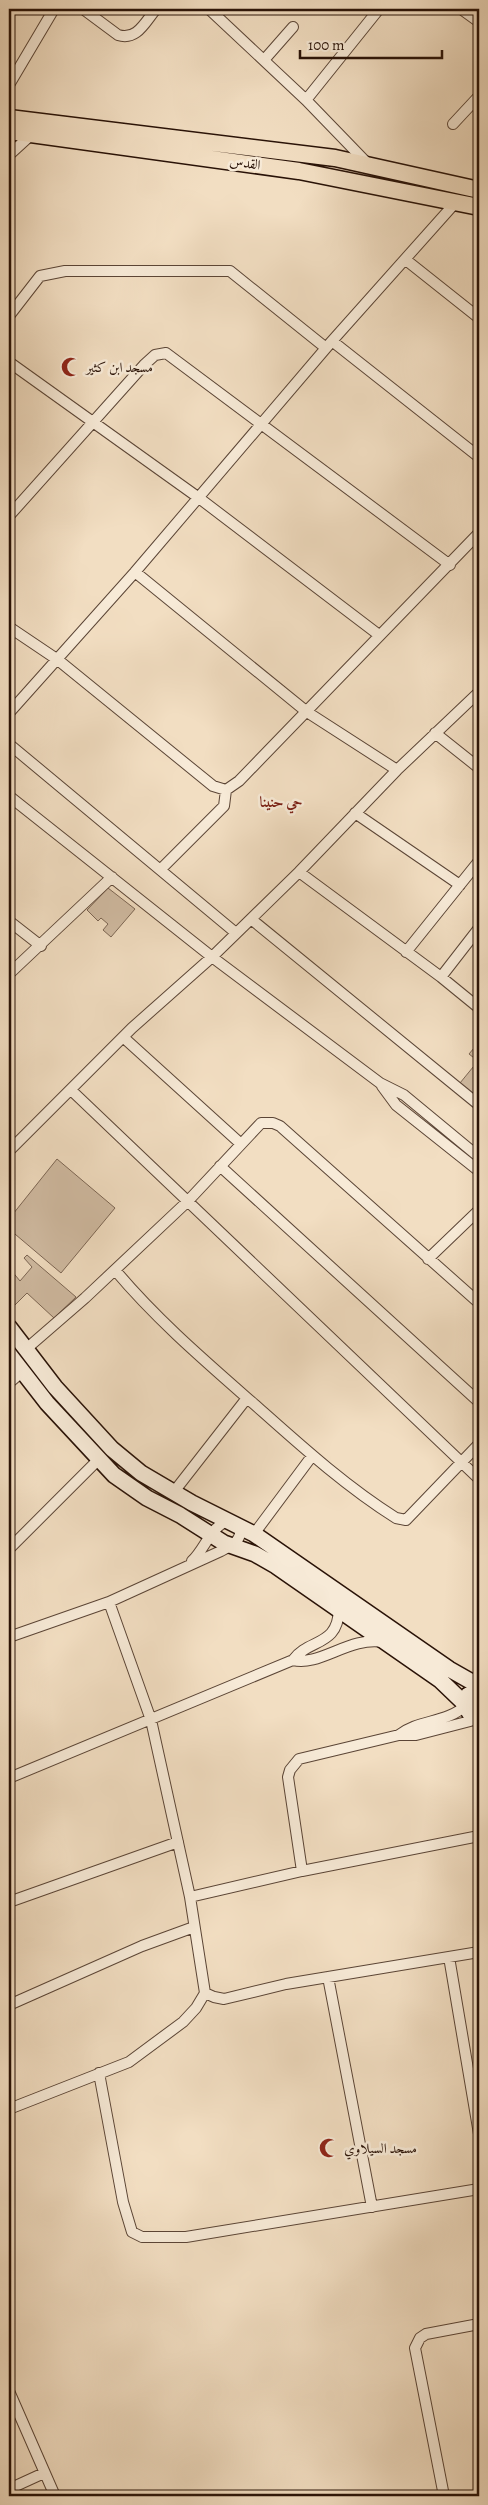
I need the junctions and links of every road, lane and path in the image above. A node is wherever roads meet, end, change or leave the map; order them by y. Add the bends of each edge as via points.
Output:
1 (54, 9) edge
2 (83, 9) edge
3 (156, 9) edge
4 (209, 9) edge
5 (379, 9) edge
6 (461, 9) edge
7 (479, 22) edge
8 (293, 26) dead end
9 (264, 60) junction
10 (9, 85) edge
11 (479, 96) edge
12 (306, 100) junction
13 (9, 118) edge
14 (453, 124) dead end
15 (9, 131) edge
16 (32, 133) junction
17 (342, 138) junction
18 (9, 155) edge
19 (335, 158) junction
20 (370, 166) junction
21 (479, 190) edge
22 (456, 202) junction
23 (479, 207) edge
24 (406, 260) junction
25 (9, 316) edge
26 (479, 318) edge
27 (329, 344) junction
28 (9, 362) edge
29 (92, 421) junction
30 (261, 424) junction
31 (479, 457) edge
32 (199, 498) junction
33 (9, 516) edge
34 (479, 532) edge
35 (450, 565) junction
36 (135, 572) junction
37 (9, 627) edge
38 (380, 635) junction
39 (58, 660) junction
40 (479, 692) edge
41 (9, 712) edge
42 (307, 712) junction
43 (435, 734) junction
44 (9, 744) edge
45 (479, 768) edge
46 (397, 770) junction
47 (226, 790) junction
48 (9, 796) edge
49 (355, 813) junction
50 (479, 861) edge
51 (161, 869) junction
52 (299, 872) junction
53 (112, 877) junction
54 (460, 885) junction
55 (251, 919) junction
56 (9, 921) edge
57 (479, 928) edge
58 (236, 933) junction
59 (41, 946) junction
60 (406, 952) junction
61 (212, 957) junction
62 (9, 974) edge
63 (441, 977) junction
64 (479, 1008) edge
65 (123, 1037) junction
66 (380, 1083) junction
67 (71, 1090) junction
68 (479, 1105) edge
69 (241, 1144) junction
70 (9, 1151) edge
71 (479, 1157) edge
72 (220, 1166) junction
73 (479, 1171) edge
74 (188, 1201) junction
75 (479, 1210) edge
76 (428, 1259) junction
77 (115, 1270) junction
78 (479, 1303) edge
79 (9, 1327) edge
80 (25, 1350) junction
81 (9, 1354) edge
82 (22, 1372) junction
83 (9, 1383) edge
84 (247, 1398) junction
85 (479, 1402) edge
86 (479, 1444) edge
87 (312, 1456) junction
88 (98, 1460) junction
89 (462, 1463) junction
90 (479, 1479) edge
91 (173, 1493) junction
92 (235, 1523) junction
93 (254, 1534) junction
94 (211, 1535) junction
95 (231, 1546) junction
96 (9, 1549) edge
97 (190, 1564) junction
98 (109, 1602) junction
99 (339, 1609) junction
100 (9, 1637) edge
101 (384, 1642) junction
102 (293, 1660) junction
103 (479, 1686) edge
104 (466, 1705) junction
105 (479, 1719) edge
106 (151, 1720) junction
107 (399, 1735) junction
108 (9, 1778) edge
109 (479, 1836) edge
110 (178, 1842) junction
111 (302, 1870) junction
112 (190, 1897) junction
113 (9, 1902) edge
114 (194, 1927) junction
115 (479, 1952) edge
116 (449, 1957) junction
117 (328, 1977) junction
118 (205, 1992) junction
119 (9, 2006) edge
120 (100, 2073) junction
121 (9, 2109) edge
122 (479, 2134) edge
123 (479, 2189) edge
124 (372, 2207) junction
125 (479, 2324) edge
126 (9, 2391) edge
127 (44, 2473) junction
128 (9, 2489) edge
129 (56, 2496) edge
130 (444, 2496) edge

1 - 10 street
2 - 3 street via 124,36 138,32
4 - 9 street
5 - 12 street
6 - 7 street
8 - 9 street
9 - 12 street
11 - 14 street
12 - 17 street
13 - 19 main road, القدس
15 - 16 main road, القدس
16 - 18 street
16 - 22 main road, القدس via 300,171
17 - 19 street
17 - 20 street
19 - 20 main road, القدس
20 - 21 main road, القدس
22 - 23 main road, القدس
22 - 24 street
24 - 26 street
24 - 27 street
25 - 27 street via 40,276 65,271 230,271
27 - 30 street
27 - 31 street
28 - 29 street
29 - 30 street via 144,365 166,353
29 - 32 street
29 - 33 street
30 - 32 street
30 - 35 street
32 - 36 street
32 - 38 street
34 - 35 street
35 - 38 street
36 - 39 street
36 - 42 street
37 - 39 street
38 - 42 street
39 - 41 street
39 - 47 street via 213,786
40 - 43 street
42 - 46 street
42 - 47 street via 239,781
43 - 45 street
43 - 46 street
44 - 51 street
46 - 49 street
47 - 51 street via 224,806
48 - 53 street
49 - 52 street
49 - 54 street
50 - 54 street
51 - 58 street
52 - 55 street
52 - 60 street
53 - 59 street
53 - 61 street
54 - 60 street
55 - 58 street
55 - 68 street
56 - 59 street
57 - 63 street
58 - 61 street
59 - 62 street
60 - 63 street
61 - 65 street
61 - 66 street
63 - 64 street
65 - 67 street
65 - 69 street
66 - 71 street via 404,1096
66 - 73 street via 396,1105
67 - 70 street
67 - 74 street
69 - 72 street
69 - 76 street via 262,1123 280,1126
72 - 74 street
72 - 85 street
74 - 77 street
74 - 89 street
75 - 76 street
76 - 78 street
77 - 80 street
77 - 84 street via 141,1301
79 - 80 street
80 - 91 street via 112,1449
81 - 82 street
82 - 83 street
82 - 88 street
84 - 87 street
84 - 91 street
86 - 89 street
87 - 89 street via 386,1512 406,1520
87 - 93 street
88 - 94 street via 130,1487
88 - 96 street
89 - 90 street
91 - 92 street
92 - 93 street
92 - 94 street via 218,1525
92 - 95 street via 240,1537
93 - 103 street via 449,1669
94 - 95 street
94 - 97 street
95 - 97 street
95 - 99 street via 266,1560
97 - 98 street
98 - 100 street
98 - 106 street
99 - 101 street
99 - 102 street via 337,1624 329,1637
101 - 102 street via 365,1641 305,1662
101 - 104 street via 445,1684
102 - 106 street
103 - 104 street via 469,1692
104 - 105 street via 468,1711
104 - 107 street via 449,1718
105 - 107 street via 416,1735
106 - 108 street
106 - 110 street
107 - 111 street via 305,1756 293,1764 289,1784
109 - 111 street
110 - 112 street
110 - 113 street
111 - 112 street
112 - 114 street
114 - 118 street
114 - 119 street via 142,1946
115 - 116 street
116 - 117 street
116 - 122 street
117 - 118 street via 224,1999
117 - 124 street
118 - 120 street via 183,2022 153,2046 129,2062
120 - 121 street
120 - 124 street via 123,2202 132,2232 142,2236 186,2237
123 - 124 street
125 - 130 street via 426,2334 415,2348
126 - 127 street
127 - 128 street
127 - 129 street

